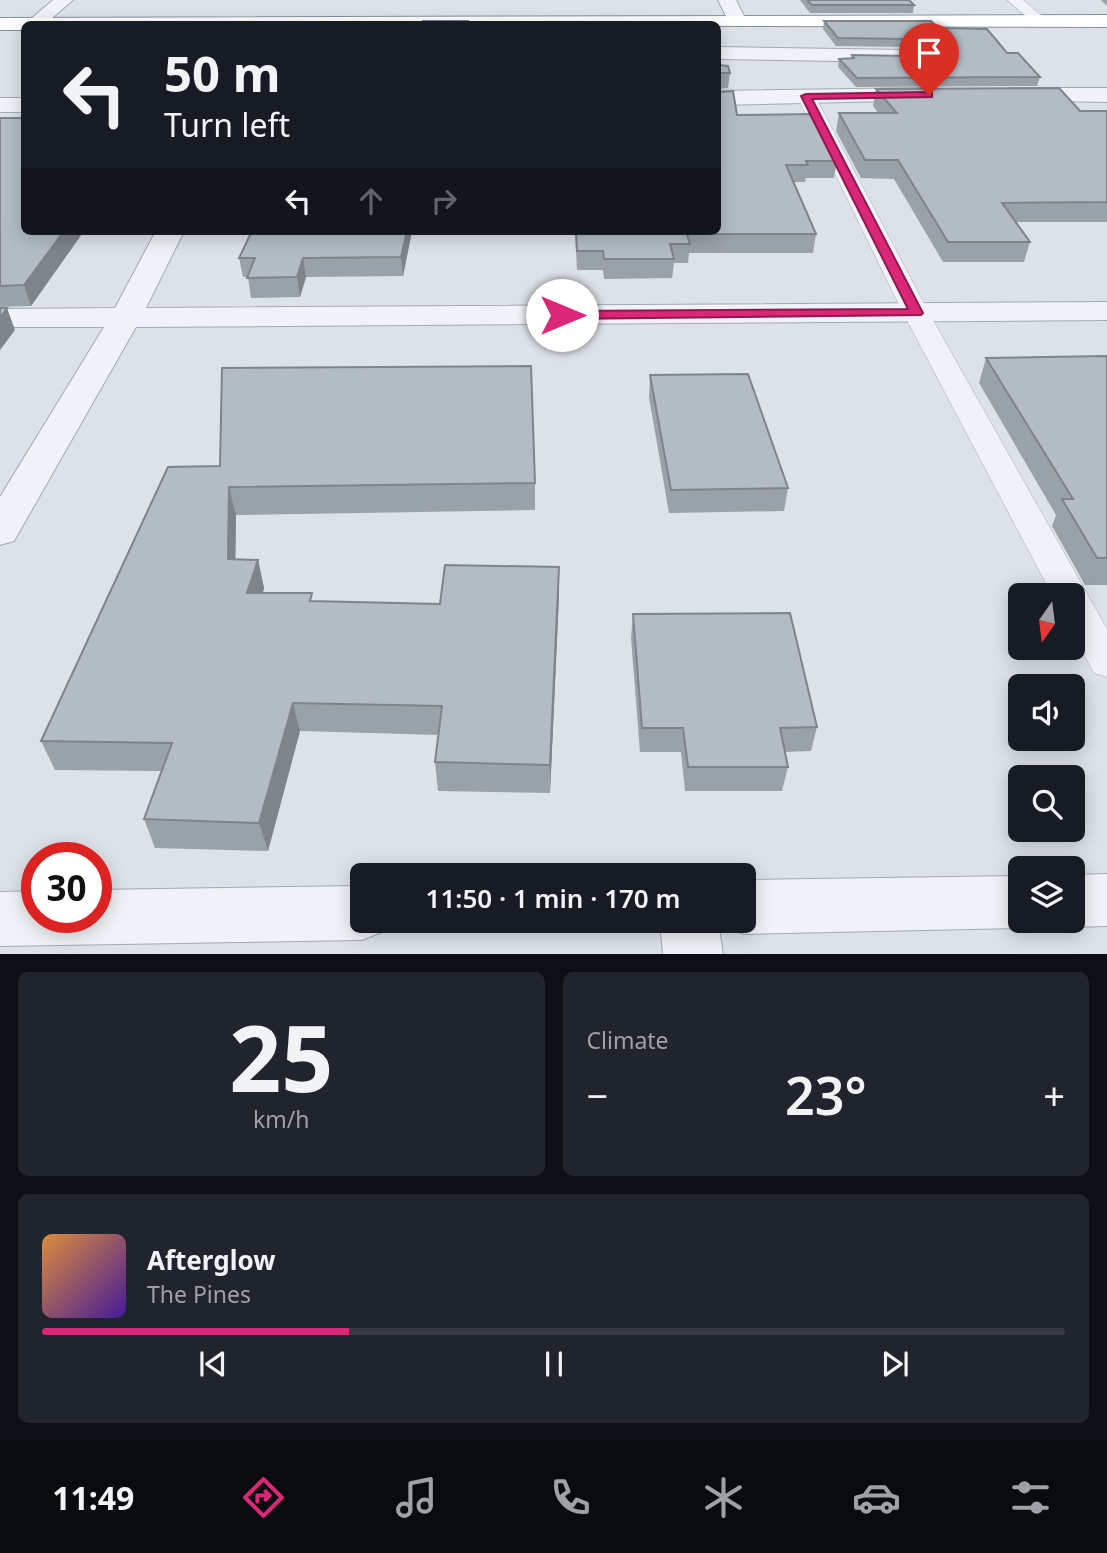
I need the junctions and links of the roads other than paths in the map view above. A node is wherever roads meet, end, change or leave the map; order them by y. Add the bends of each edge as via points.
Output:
1 (64, 0) edge
2 (727, 0) edge
3 (1014, 0) edge
4 (38, 21) edge
5 (1040, 21) junction
6 (1107, 21) edge
7 (721, 22) edge
8 (738, 22) junction
9 (0, 24) edge
10 (21, 24) edge
11 (721, 53) edge
12 (908, 56) edge
13 (944, 95) edge
14 (985, 95) edge
15 (1107, 95) edge
16 (806, 96) junction
17 (721, 98) edge
18 (0, 105) edge
19 (21, 105) edge
20 (168, 235) edge
21 (1107, 312) edge
22 (916, 313) junction
23 (0, 318) edge
24 (125, 318) junction
25 (0, 531) edge
26 (1063, 583) edge
27 (1085, 622) edge
28 (1107, 663) edge
29 (1107, 900) edge
30 (1085, 901) edge
31 (1008, 902) edge
32 (756, 907) edge
33 (350, 913) edge
34 (0, 919) edge
35 (691, 933) edge
36 (693, 954) edge

1 - 4 street
2 - 8 street
3 - 5 lane
5 - 6 highway
5 - 8 highway
7 - 8 highway
9 - 10 highway
11 - 12 street
13 - 16 street
14 - 15 street
16 - 17 street
16 - 22 lane
18 - 19 street
20 - 24 street
21 - 22 street
22 - 24 street
22 - 26 lane
23 - 24 street
24 - 25 street
27 - 28 lane
29 - 30 street
31 - 32 street
33 - 34 street
35 - 36 street

